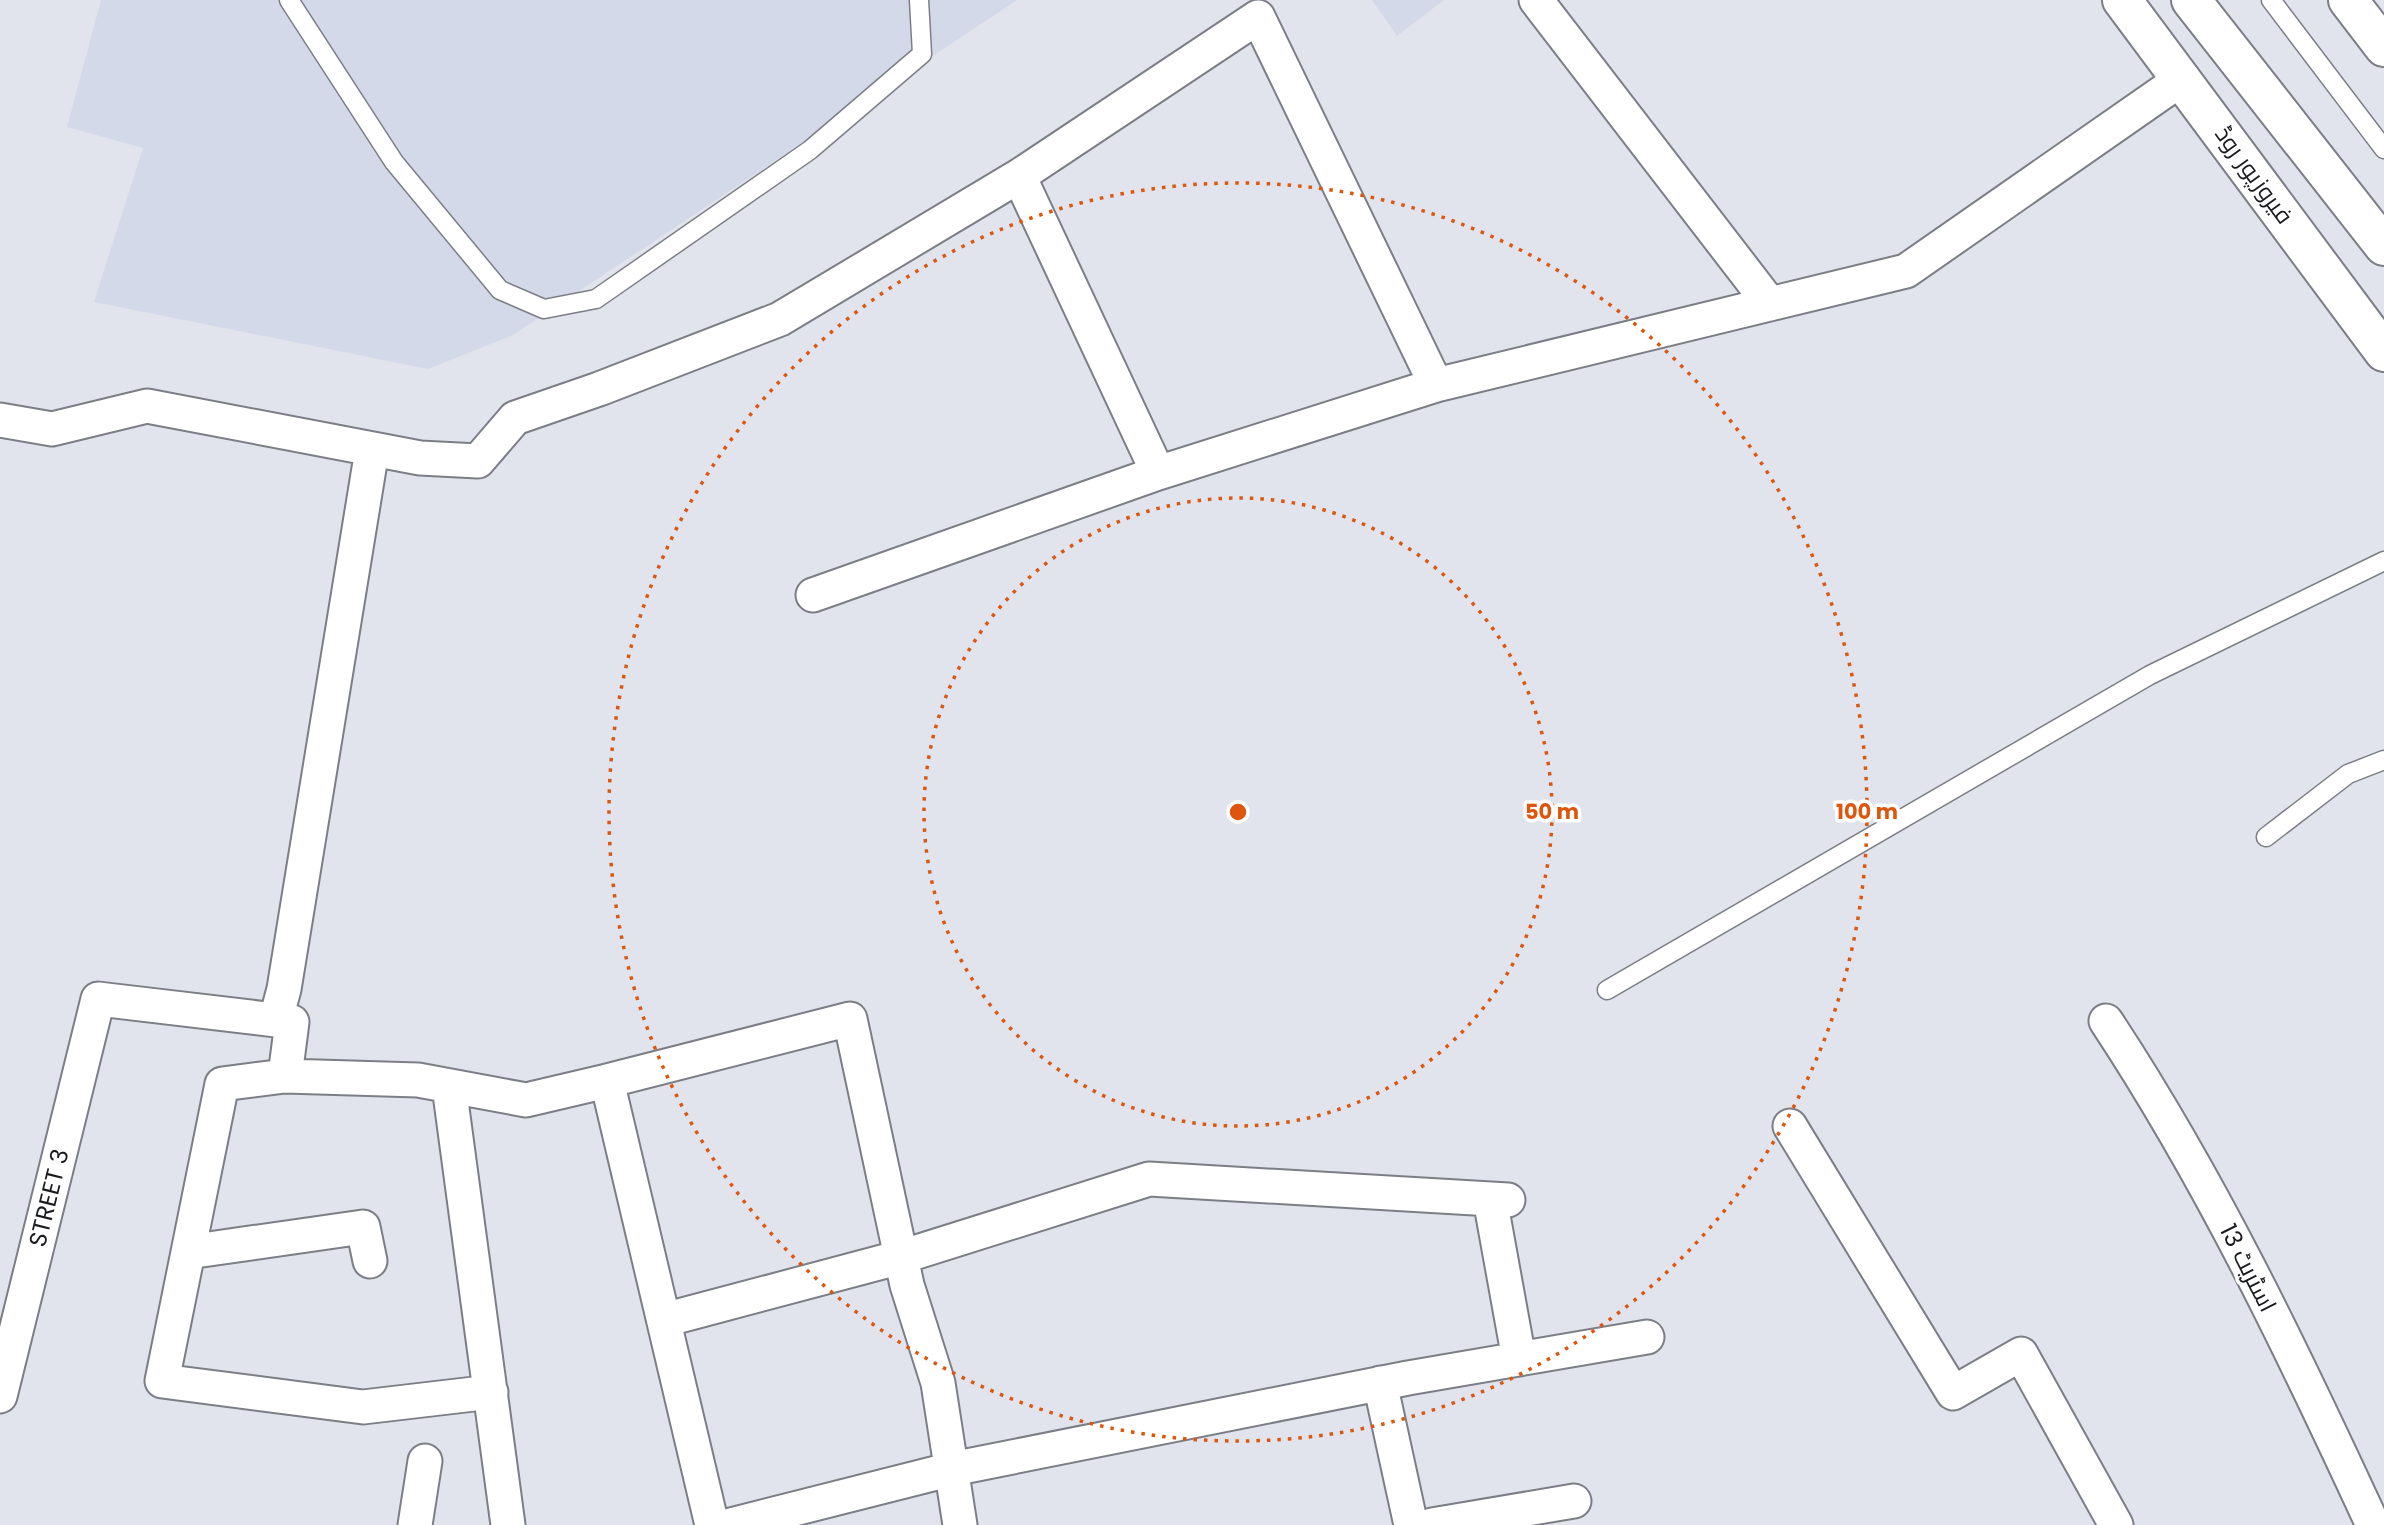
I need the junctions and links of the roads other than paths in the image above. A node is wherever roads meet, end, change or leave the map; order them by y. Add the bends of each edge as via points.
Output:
1 (289, 0) edge
2 (919, 0) edge
3 (1536, 0) edge
4 (2122, 0) edge
5 (2191, 0) edge
6 (2271, 0) edge
7 (2347, 0) edge
8 (2384, 47) edge
9 (2183, 78) junction
10 (2384, 149) edge
11 (1019, 176) junction
12 (2384, 246) edge
13 (1770, 304) junction
14 (2384, 352) edge
15 (1436, 386) junction
16 (0, 420) edge
17 (372, 450) junction
18 (1158, 473) junction
19 (2384, 561) edge
20 (813, 595) dead end
21 (2384, 760) edge
22 (2266, 837) dead end
23 (1607, 990) dead end
24 (276, 1019) junction
25 (2106, 1021) dead end
26 (285, 1076) junction
27 (607, 1081) junction
28 (449, 1086) junction
29 (1790, 1126) dead end
30 (188, 1252) junction
31 (901, 1257) junction
32 (370, 1261) dead end
33 (664, 1320) junction
34 (1647, 1337) dead end
35 (1519, 1359) junction
36 (1380, 1383) junction
37 (491, 1392) junction
38 (0, 1396) edge
39 (425, 1461) dead end
40 (952, 1469) junction
41 (1564, 1510) edge
42 (823, 1514) edge
43 (415, 1525) edge
44 (509, 1525) edge
45 (712, 1525) edge
46 (732, 1525) edge
47 (960, 1525) edge
48 (1411, 1525) edge
49 (1432, 1525) edge
50 (2116, 1525) edge
51 (2372, 1525) edge

1 - 2 lane via 412,184 500,290 544,309 596,299 810,150 922,54
3 - 13 street
4 - 9 main road, فیروزپور روڈ
5 - 12 main road
6 - 10 lane
7 - 8 main road
9 - 13 street via 1906,271
9 - 14 main road, فیروزپور روڈ
11 - 15 street via 1258,17
11 - 17 street via 780,319 515,418 478,461
11 - 18 street
13 - 15 street
15 - 18 street
16 - 17 street via 51,429 147,406
17 - 24 street
18 - 20 street
19 - 23 lane via 2150,675
21 - 22 lane via 2348,774
24 - 26 street via 292,1021
24 - 38 street, STREET 3 via 98,999
25 - 51 street, اسٹریٹ 13 via 2155,1096 2240,1249
26 - 28 street via 418,1080
26 - 30 street via 222,1084
27 - 28 street via 526,1100
27 - 31 street via 850,1019
27 - 33 street
28 - 37 street
29 - 50 street via 1953,1393 2021,1354
30 - 32 street via 363,1227
30 - 37 street via 162,1381 363,1406
31 - 33 street
31 - 35 street via 1149,1179 1499,1200
31 - 40 street via 938,1383
33 - 45 street
34 - 35 street
35 - 36 street
36 - 40 street
36 - 48 street
37 - 44 street
39 - 43 street
40 - 42 street
40 - 47 street
41 - 49 street
42 - 46 street

